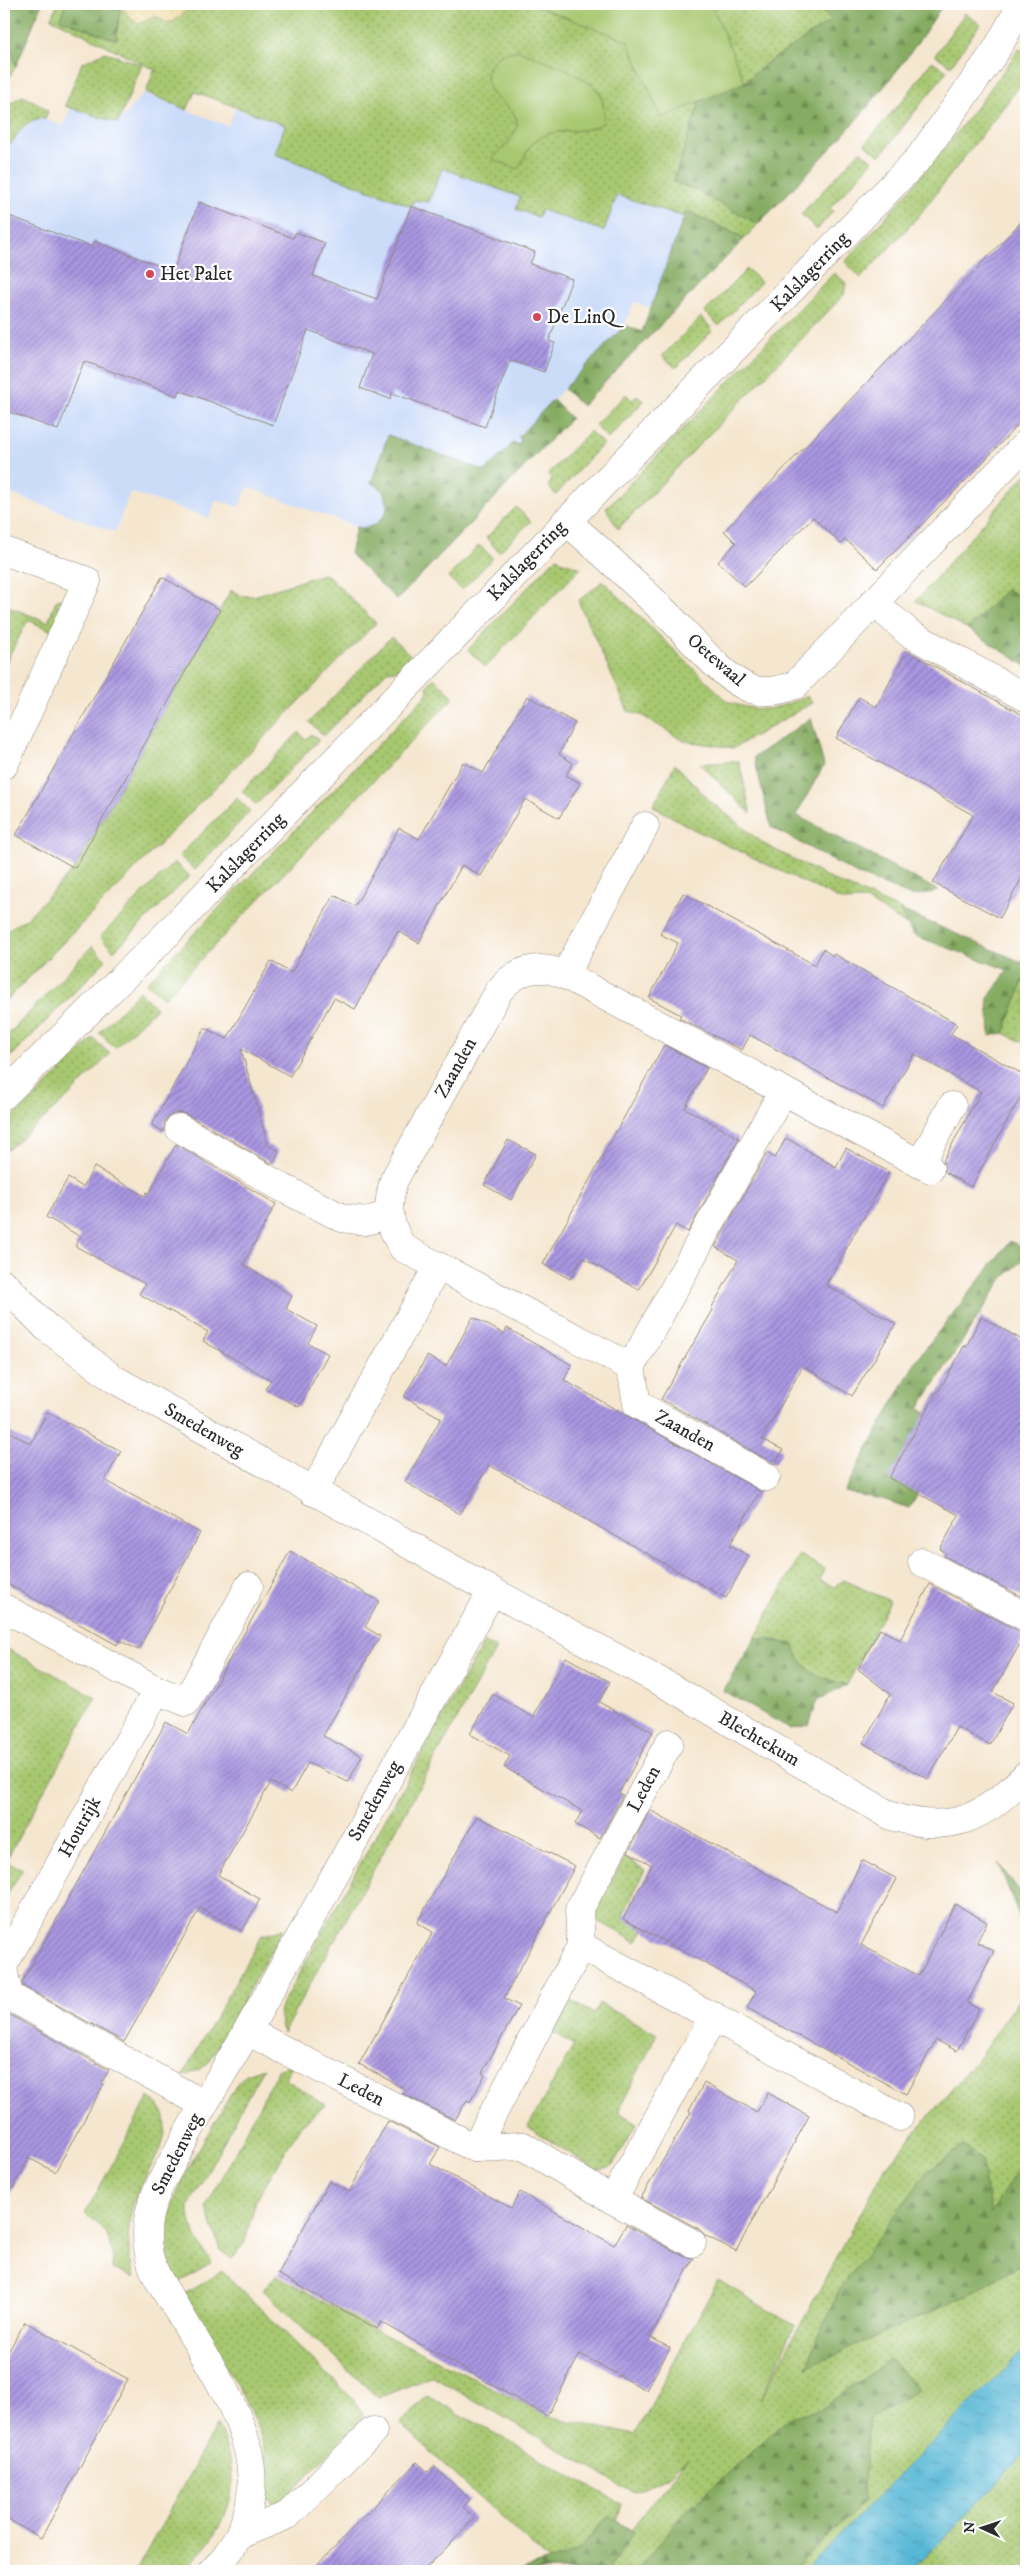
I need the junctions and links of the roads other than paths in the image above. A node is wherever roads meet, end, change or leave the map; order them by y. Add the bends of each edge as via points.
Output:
1 (1022, 4) edge
2 (1026, 444) edge
3 (566, 521) junction
4 (4, 551) edge
5 (874, 602) junction
6 (1026, 698) edge
7 (4, 765) edge
8 (645, 826) dead end
9 (565, 974) junction
10 (783, 1091) junction
11 (4, 1095) edge
12 (952, 1106) dead end
13 (179, 1128) dead end
14 (388, 1215) junction
15 (438, 1266) junction
16 (4, 1284) edge
17 (630, 1367) junction
18 (766, 1477) dead end
19 (313, 1492) junction
20 (922, 1562) dead end
21 (249, 1586) dead end
22 (492, 1591) junction
23 (4, 1608) edge
24 (1026, 1617) edge
25 (157, 1690) junction
26 (669, 1743) dead end
27 (1026, 1775) edge
28 (581, 1946) junction
29 (4, 1964) edge
30 (4, 1973) edge
31 (714, 2016) junction
32 (247, 2032) junction
33 (203, 2104) junction
34 (899, 2117) dead end
35 (475, 2148) junction
36 (614, 2200) junction
37 (692, 2243) dead end
38 (372, 2431) dead end
39 (241, 2534) junction
40 (213, 2571) edge

1 - 3 street, Kalslagerring via 996,52 920,157
2 - 5 street, Oetewaal
3 - 5 street, Oetewaal via 612,560 720,668 740,683 761,691 778,691 795,684
3 - 11 street, Kalslagerring via 163,938
4 - 7 street via 87,581
5 - 6 street via 909,633
8 - 9 street
9 - 10 street, Zaanden
9 - 14 street, Zaanden via 554,969 529,969 517,974 498,991 394,1180
10 - 12 street, Zaanden via 925,1166
10 - 17 street
13 - 14 street via 342,1218 366,1221
14 - 15 street, Zaanden via 403,1248
15 - 17 street, Zaanden
15 - 19 street
16 - 19 street, Smedenweg via 47,1328 114,1379
17 - 18 street, Zaanden via 636,1404
19 - 22 street, Smedenweg
20 - 24 street
21 - 25 street via 186,1702
22 - 27 street, Blechtekum via 674,1689 891,1816 920,1823 945,1824 969,1820 996,1804
22 - 32 street, Smedenweg
23 - 25 street
25 - 29 street, Houtrijk
26 - 28 street, Leden via 579,1910
28 - 31 street
28 - 35 street
30 - 33 street via 9,1996
31 - 34 street
31 - 36 street
32 - 33 street, Smedenweg
32 - 35 street, Leden
33 - 39 street, Smedenweg via 158,2188 149,2211 147,2235 150,2265 230,2400 245,2435 252,2466 250,2502
35 - 36 street, Leden via 523,2146
36 - 37 street, Leden
38 - 39 street via 288,2515
39 - 40 street, Smedenweg via 231,2552

